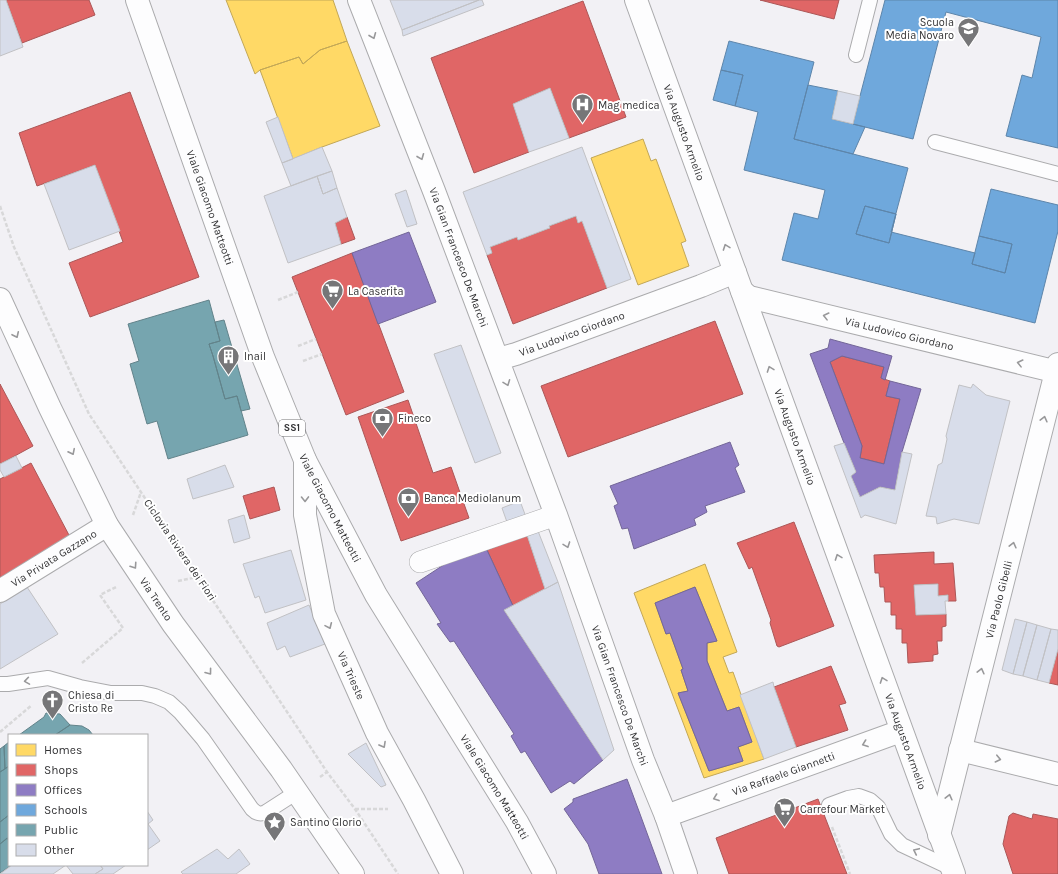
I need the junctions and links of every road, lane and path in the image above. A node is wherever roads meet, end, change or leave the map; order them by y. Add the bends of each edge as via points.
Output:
1 (137, 0) edge
2 (359, 0) edge
3 (636, 0) edge
4 (870, 0) edge
5 (856, 55) dead end
6 (935, 142) dead end
7 (1058, 174) edge
8 (0, 206) edge
9 (738, 281) junction
10 (298, 292) dead end
11 (0, 299) edge
12 (278, 300) dead end
13 (316, 338) dead end
14 (298, 346) dead end
15 (322, 354) dead end
16 (498, 359) junction
17 (303, 361) dead end
18 (1057, 369) edge
19 (305, 460) junction
20 (141, 491) junction
21 (556, 515) junction
22 (131, 521) dead end
23 (107, 526) junction
24 (420, 562) dead end
25 (140, 575) junction
26 (198, 577) junction
27 (177, 582) dead end
28 (0, 591) edge
29 (58, 680) junction
30 (0, 684) edge
31 (901, 731) junction
32 (0, 732) edge
33 (960, 750) junction
34 (1058, 774) edge
35 (297, 792) junction
36 (829, 805) dead end
37 (666, 816) junction
38 (830, 823) dead end
39 (939, 835) junction
40 (952, 871) edge
41 (353, 874) edge
42 (398, 874) edge
43 (452, 874) edge
44 (544, 874) edge
45 (686, 874) edge
46 (850, 874) edge

1 - 19 street, Viale Giacomo Matteotti / SS1 via 263,357
2 -> 16 street, Via Gian Francesco De Marchi
9 -> 3 street, Via Augusto Armelio
4 - 5 lane
6 - 7 lane
8 - 20 path, Ciclovia Riviera dei Fiori via 14,247 89,414
9 - 16 street, Via Ludovico Giordano via 678,294
18 -> 9 street, Via Ludovico Giordano via 749,297
31 -> 9 street, Via Augusto Armelio
10 - 12 path
11 -> 23 street, Via Trento
13 - 14 path
15 - 17 path
16 -> 21 street, Via Gian Francesco De Marchi
33 -> 18 street, Via Paolo Gibelli
19 -> 43 street, Via Trieste via 305,515 324,614 377,734
19 - 44 street, Viale Giacomo Matteotti / SS1 via 376,595 517,822
20 - 22 path
20 - 26 path, Ciclovia Riviera dei Fiori
21 - 24 street
21 -> 37 street, Via Gian Francesco De Marchi via 643,760
23 -> 25 street, Via Trento
23 - 28 street, Via Privata Gazzano
25 - 29 path via 100,595 123,628
25 -> 35 street, Via Trento
26 - 27 path
26 - 42 path, Ciclovia Riviera dei Fiori
29 -> 30 lane via 43,678
29 - 32 path
29 - 35 lane via 111,693 142,693 169,702 202,740 256,813 266,812
31 -> 37 street, Via Raffaele Giannetti
31 - 39 street, Via Augusto Armelio
33 -> 34 street
39 -> 33 street, Via Paolo Gibelli
35 - 41 street, Via Trento
40 -> 36 lane via 902,845 891,834 878,807 870,800 860,796
37 - 45 street, Via Gian Francesco De Marchi
38 - 46 path
39 - 40 street, Via Augusto Armelio

